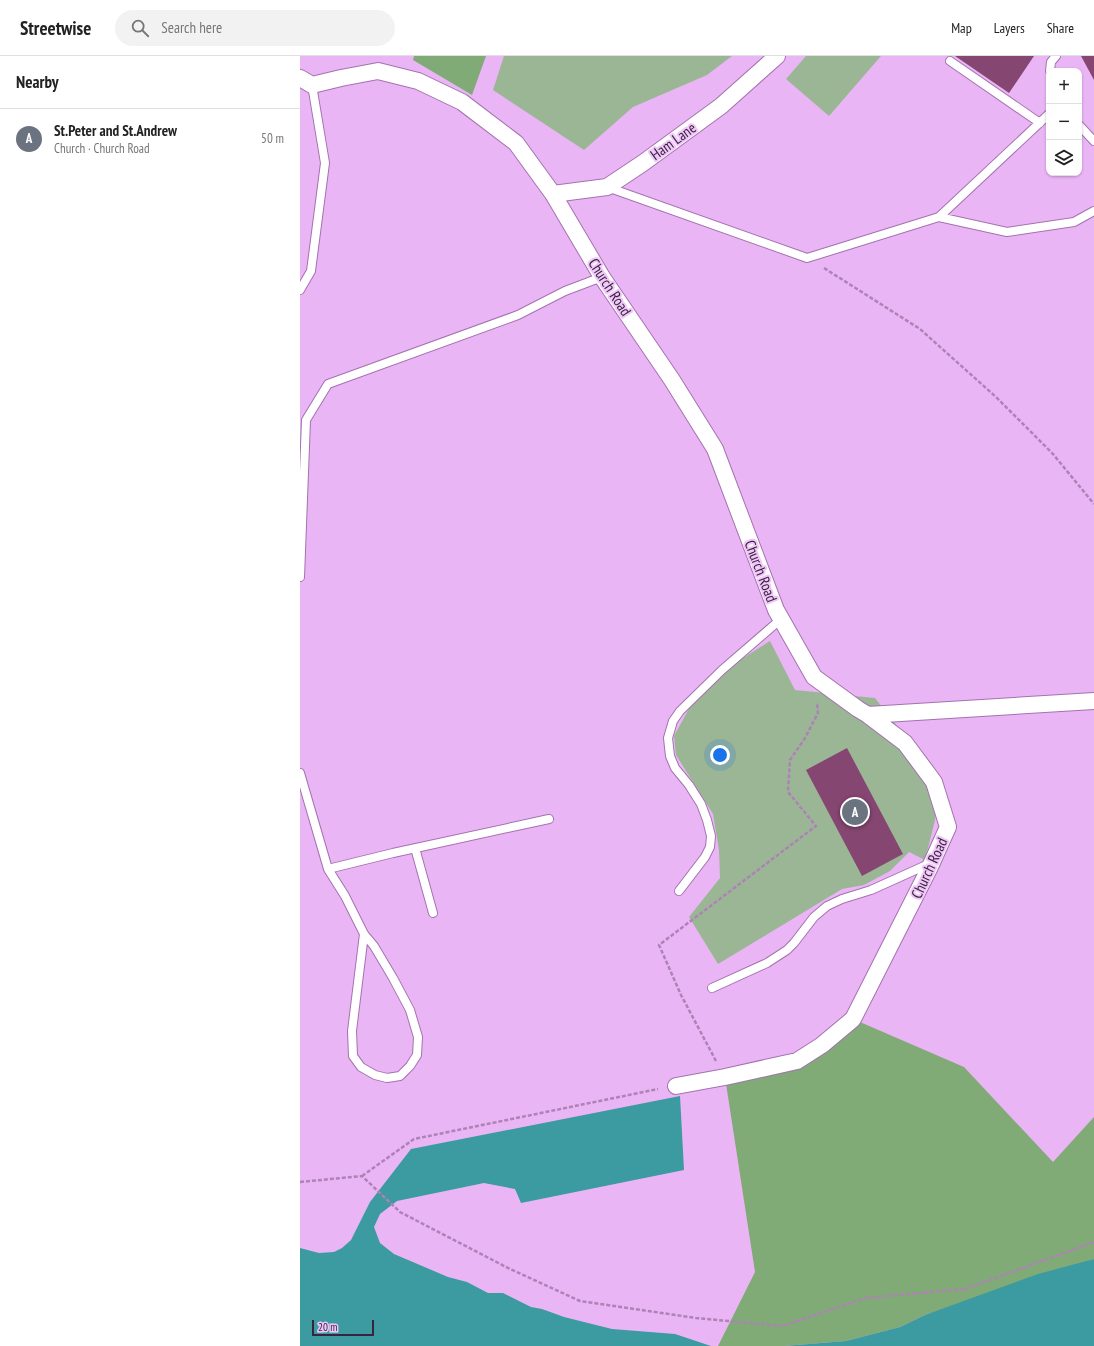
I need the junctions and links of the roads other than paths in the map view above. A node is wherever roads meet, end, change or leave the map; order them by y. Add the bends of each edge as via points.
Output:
1 (777, 56) edge
2 (1056, 56) edge
3 (950, 61) dead end
4 (1050, 68) edge
5 (306, 82) edge
6 (1046, 117) edge
7 (1040, 123) junction
8 (1082, 129) edge
9 (1094, 141) edge
10 (607, 187) junction
11 (553, 194) junction
12 (1094, 211) edge
13 (939, 217) junction
14 (602, 277) junction
15 (300, 290) edge
16 (300, 577) edge
17 (781, 619) junction
18 (1094, 701) edge
19 (868, 714) junction
20 (300, 773) edge
21 (549, 819) dead end
22 (415, 848) junction
23 (932, 862) junction
24 (328, 869) junction
25 (679, 891) dead end
26 (432, 913) dead end
27 (364, 934) junction
28 (712, 988) dead end
29 (676, 1086) road end

1 - 10 street, Ham Lane via 721,106
2 - 4 lane
3 - 7 lane
5 - 11 street, Church Road via 378,71 418,82 462,102 516,143
5 - 15 lane via 325,163 311,271
6 - 7 lane
7 - 13 lane
8 - 9 lane
10 - 11 street, Ham Lane
10 - 13 lane via 807,258
11 - 14 street, Church Road
12 - 13 lane via 1074,222 1006,232
14 - 16 lane via 565,291 518,315 328,384 306,420
14 - 17 street, Church Road via 715,449
17 - 19 street, Church Road via 814,678
17 - 25 lane via 722,670 673,721 668,738 670,756 675,768 701,804 711,836 705,858
18 - 19 street
19 - 23 street, Church Road via 905,743 934,782 948,827
20 - 24 lane
21 - 22 lane
22 - 24 lane
22 - 26 lane
23 - 28 lane via 871,890 842,898 827,906 814,917 787,950 767,963
23 - 29 street, Church Road via 853,1019 822,1045 797,1061
24 - 27 lane
27 - 27 lane via 352,1031 353,1056 361,1067 375,1075 387,1078 400,1076 417,1055 418,1037 410,1010 394,978

